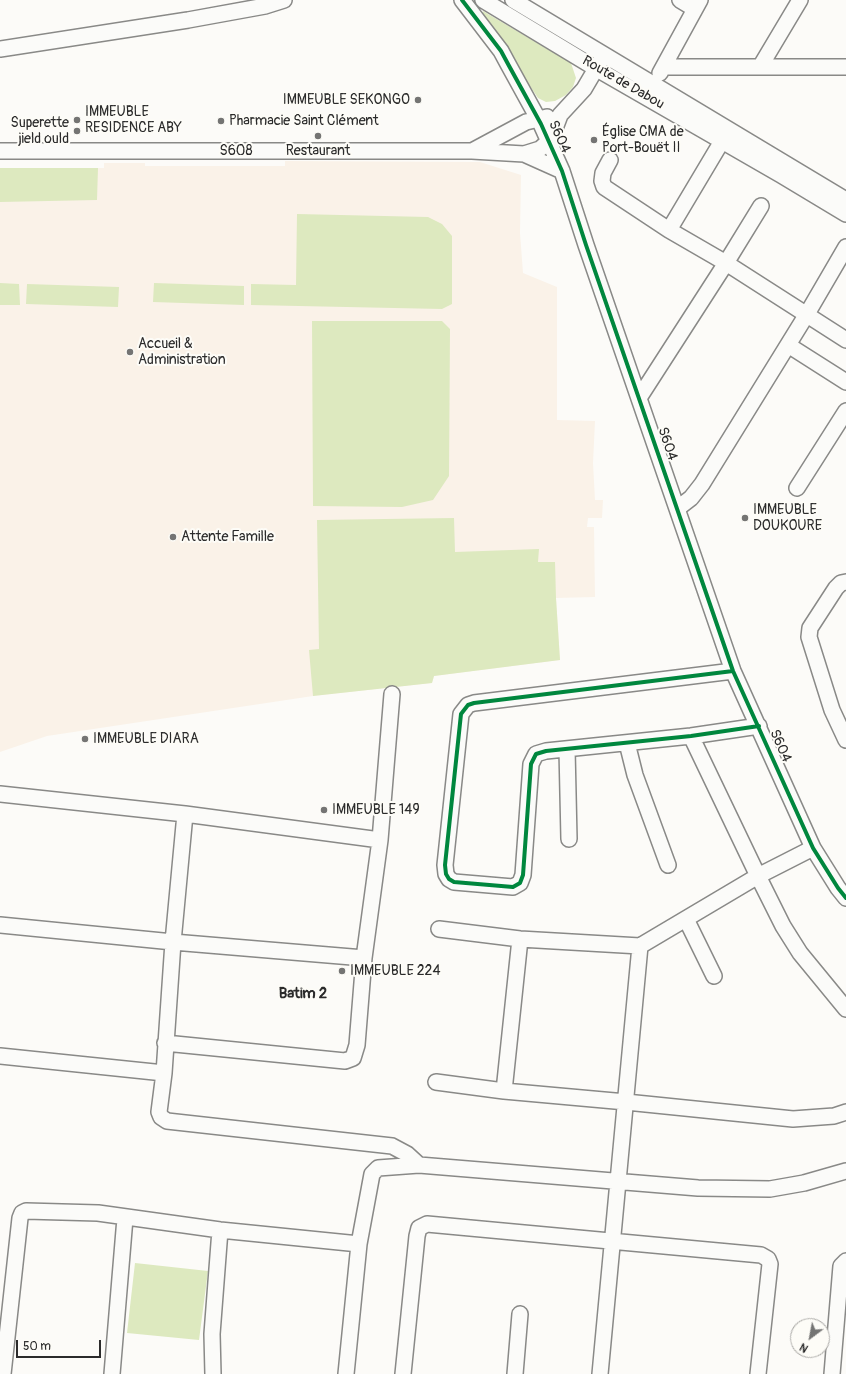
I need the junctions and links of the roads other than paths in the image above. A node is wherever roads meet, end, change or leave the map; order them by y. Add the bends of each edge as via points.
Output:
1 (284, 0) edge
2 (462, 0) edge
3 (483, 0) edge
4 (513, 0) edge
5 (680, 0) edge
6 (800, 0) edge
7 (698, 5) edge
8 (0, 49) edge
9 (604, 55) junction
10 (845, 65) edge
11 (664, 67) junction
12 (760, 67) junction
13 (597, 69) junction
14 (654, 84) junction
15 (560, 115) junction
16 (538, 118) junction
17 (549, 141) junction
18 (722, 141) junction
19 (0, 151) edge
20 (472, 151) junction
21 (524, 154) junction
22 (610, 160) dead end
23 (562, 171) junction
24 (846, 200) edge
25 (761, 206) dead end
26 (846, 214) edge
27 (669, 230) junction
28 (846, 247) edge
29 (726, 263) junction
30 (807, 314) junction
31 (846, 340) edge
32 (788, 345) junction
33 (846, 382) edge
34 (639, 398) junction
35 (846, 410) edge
36 (797, 488) dead end
37 (678, 508) junction
38 (846, 582) edge
39 (733, 671) junction
40 (392, 694) dead end
41 (759, 726) junction
42 (691, 736) junction
43 (846, 740) edge
44 (627, 743) junction
45 (567, 749) junction
46 (0, 794) edge
47 (185, 814) junction
48 (569, 839) dead end
49 (380, 840) junction
50 (813, 848) junction
51 (668, 865) dead end
52 (758, 876) junction
53 (846, 898) edge
54 (686, 919) junction
55 (0, 925) edge
56 (439, 930) dead end
57 (520, 939) junction
58 (174, 942) junction
59 (640, 946) junction
60 (364, 958) junction
61 (714, 976) dead end
62 (846, 1010) edge
63 (165, 1043) junction
64 (0, 1056) edge
65 (164, 1073) junction
66 (436, 1082) dead end
67 (504, 1091) junction
68 (626, 1102) junction
69 (846, 1112) edge
70 (419, 1165) junction
71 (846, 1171) edge
72 (619, 1182) junction
73 (125, 1218) junction
74 (220, 1230) junction
75 (613, 1241) junction
76 (359, 1244) junction
77 (846, 1261) edge
78 (520, 1314) dead end
79 (3, 1374) edge
80 (112, 1374) edge
81 (213, 1374) edge
82 (346, 1374) edge
83 (403, 1374) edge
84 (515, 1374) edge
85 (600, 1374) edge
86 (758, 1374) edge
87 (832, 1374) edge

1 - 8 street via 188,20
2 - 16 street, S604 via 501,51
3 - 13 street, Route de Dabou
4 - 9 street
5 - 7 street
6 - 12 street
7 - 11 street
9 - 13 street
9 - 14 street
10 - 12 street
11 - 12 street
11 - 14 street
13 - 15 street via 584,89
13 - 18 street, Route de Dabou
14 - 24 street
15 - 16 street, S608
15 - 17 street
16 - 17 street, S604
16 - 20 street, S608
17 - 21 street, S608 via 540,149
17 - 23 street, S604
18 - 26 street, Route de Dabou
18 - 27 street
19 - 20 street, S608
20 - 21 street, S608
21 - 23 street
22 - 27 street via 603,173 604,187
23 - 34 street, S604
25 - 29 street
27 - 29 street
28 - 30 street
29 - 30 street
29 - 34 street
30 - 31 street
30 - 32 street
32 - 33 street
32 - 37 street via 702,484 691,498
34 - 37 street, S604
35 - 36 street
37 - 39 street, S604
38 - 43 street via 836,588 810,628 809,637 832,710
39 - 41 street, S604
39 - 45 street via 468,705 461,714 445,865 449,879 454,882 513,887 518,885 523,875 531,764 536,754
40 - 49 street
41 - 42 street
41 - 50 street, S604
42 - 44 street
42 - 52 street
44 - 45 street
44 - 51 street via 635,775
45 - 48 street
46 - 47 street
47 - 49 street
47 - 58 street
49 - 60 street
50 - 52 street
50 - 53 street, S604
52 - 54 street
52 - 62 street via 800,953
54 - 59 street
54 - 61 street
55 - 58 street
56 - 57 street
57 - 59 street
57 - 67 street
58 - 60 street
58 - 63 street
59 - 68 street
60 - 63 street via 353,1058 345,1061
63 - 65 street
64 - 65 street
65 - 70 street via 159,1112 167,1121 392,1146 407,1154
66 - 67 street
67 - 68 street
68 - 69 street via 793,1119 834,1116
68 - 72 street
70 - 72 street
70 - 76 street via 378,1168 374,1171 369,1185
71 - 72 street via 770,1189 698,1188
72 - 75 street
73 - 74 street
73 - 79 street via 82,1212 22,1213
73 - 80 street
74 - 76 street
74 - 81 street via 212,1334
75 - 83 street via 427,1224 421,1226 417,1236
75 - 85 street
75 - 86 street via 761,1256 768,1259 770,1264
76 - 82 street
77 - 87 street via 841,1266
78 - 84 street

